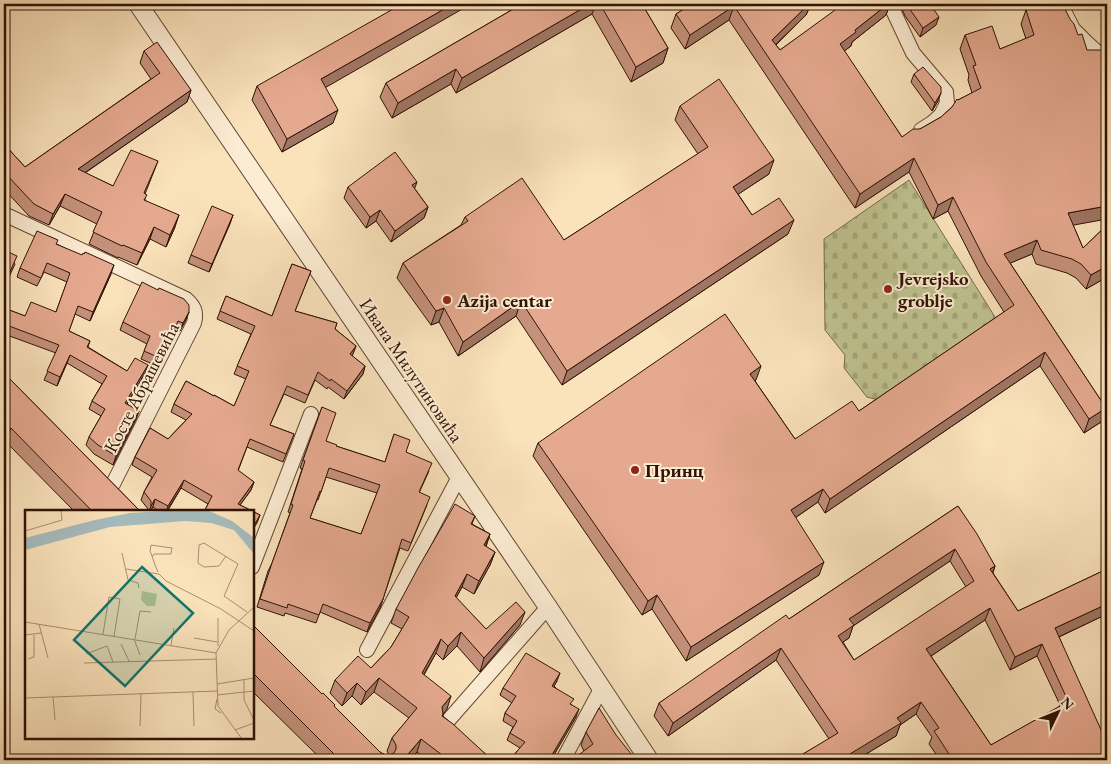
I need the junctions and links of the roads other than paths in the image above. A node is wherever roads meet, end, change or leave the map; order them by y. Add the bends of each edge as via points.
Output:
1 (138, 4) edge
2 (890, 4) edge
3 (1052, 4) edge
4 (1107, 60) edge
5 (911, 135) edge
6 (4, 214) edge
7 (311, 414) dead end
8 (459, 477) junction
9 (113, 484) edge
10 (254, 562) edge
11 (548, 606) junction
12 (367, 650) dead end
13 (601, 689) junction
14 (446, 723) edge
15 (563, 760) edge
16 (649, 760) edge

1 - 8 street, Ивана Милутиновића
2 - 5 street via 913,53 946,92 947,103 941,115
3 - 4 street via 1065,13 1073,29 1087,44
6 - 9 street, Косте Абрашевића via 186,299 195,310 194,323
7 - 10 street
8 - 11 street, Ивана Милутиновића
8 - 12 street
11 - 13 street, Ивана Милутиновића
11 - 14 street
13 - 15 street
13 - 16 street, Ивана Милутиновића

